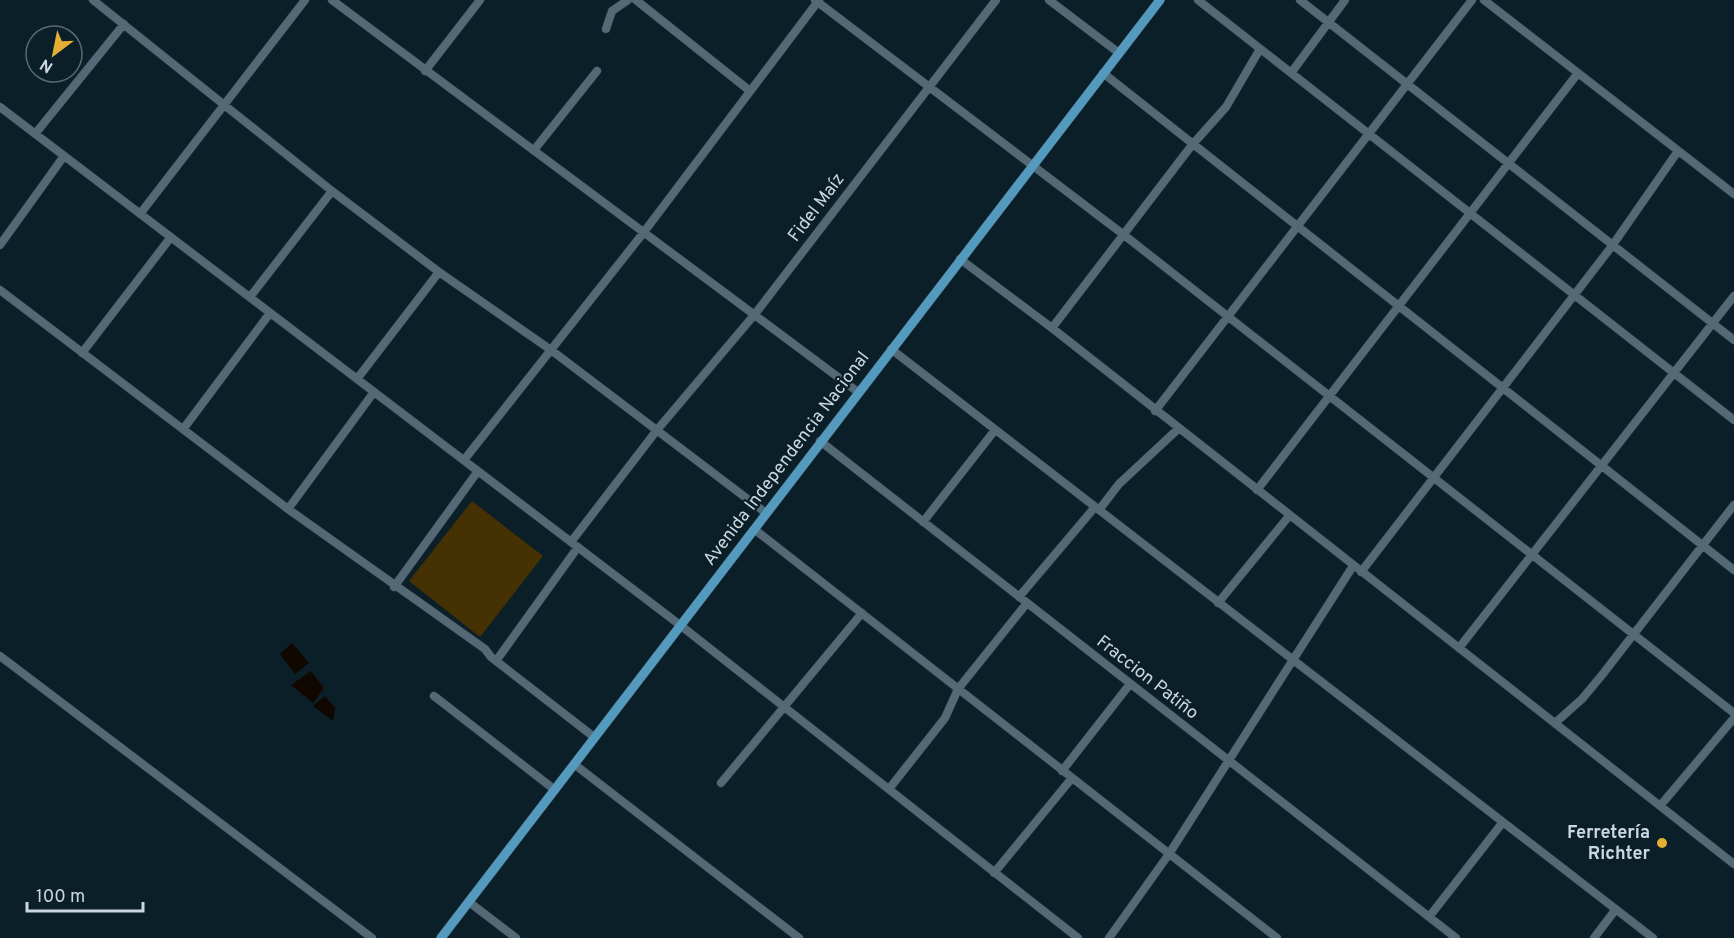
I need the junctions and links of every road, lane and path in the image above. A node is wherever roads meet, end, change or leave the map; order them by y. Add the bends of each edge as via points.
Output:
1 (93, 0) edge
2 (305, 0) edge
3 (332, 0) edge
4 (480, 0) edge
5 (628, 0) edge
6 (636, 0) edge
7 (996, 0) edge
8 (1049, 0) edge
9 (1160, 0) edge
10 (1198, 0) edge
11 (1300, 0) edge
12 (1345, 0) edge
13 (1472, 0) edge
14 (1484, 0) edge
15 (818, 1) edge
16 (1328, 23) junction
17 (124, 24) junction
18 (606, 29) dead end
19 (1260, 49) junction
20 (1119, 53) junction
21 (425, 71) junction
22 (597, 71) dead end
23 (1103, 73) junction
24 (1291, 73) junction
25 (1578, 73) junction
26 (1406, 85) junction
27 (928, 86) junction
28 (750, 91) junction
29 (225, 106) junction
30 (0, 107) edge
31 (34, 134) junction
32 (1369, 134) junction
33 (1192, 145) junction
34 (534, 150) junction
35 (1678, 151) junction
36 (64, 156) junction
37 (1032, 165) junction
38 (1507, 165) junction
39 (332, 191) junction
40 (1734, 194) edge
41 (1468, 213) junction
42 (140, 214) junction
43 (1298, 228) junction
44 (644, 232) junction
45 (1124, 235) junction
46 (171, 237) junction
47 (0, 245) edge
48 (1612, 246) junction
49 (960, 259) junction
50 (439, 272) junction
51 (0, 290) edge
52 (1574, 294) junction
53 (1734, 296) edge
54 (250, 297) junction
55 (1399, 305) junction
56 (270, 313) junction
57 (755, 314) junction
58 (1228, 318) junction
59 (1713, 324) junction
60 (1052, 328) junction
61 (1734, 340) edge
62 (891, 349) junction
63 (552, 350) junction
64 (82, 353) junction
65 (1674, 372) junction
66 (357, 379) junction
67 (1503, 388) junction
68 (374, 392) junction
69 (858, 392) junction
70 (1330, 398) junction
71 (1155, 411) junction
72 (1734, 420) edge
73 (184, 428) junction
74 (1178, 429) junction
75 (657, 430) junction
76 (995, 430) junction
77 (820, 441) junction
78 (464, 460) junction
79 (1602, 466) junction
80 (478, 471) junction
81 (1434, 478) junction
82 (1257, 490) junction
83 (1734, 505) edge
84 (1097, 508) junction
85 (288, 509) junction
86 (766, 513) junction
87 (1289, 516) junction
88 (923, 522) junction
89 (754, 529) junction
90 (575, 544) junction
91 (1702, 545) junction
92 (1533, 555) junction
93 (1353, 566) junction
94 (1734, 570) edge
95 (1361, 572) junction
96 (394, 586) junction
97 (1019, 597) junction
98 (1027, 603) junction
99 (1218, 603) junction
100 (862, 613) junction
101 (680, 625) junction
102 (1632, 633) junction
103 (1459, 648) junction
104 (0, 656) edge
105 (496, 661) junction
106 (1292, 661) junction
107 (1130, 684) junction
108 (958, 689) junction
109 (434, 696) dead end
110 (784, 707) junction
111 (1734, 713) edge
112 (1734, 718) edge
113 (1555, 723) junction
114 (594, 737) junction
115 (1227, 760) junction
116 (574, 764) junction
117 (1062, 771) junction
118 (1072, 778) junction
119 (721, 783) dead end
120 (888, 789) junction
121 (555, 790) junction
122 (1660, 806) junction
123 (1503, 822) junction
124 (1169, 854) junction
125 (1734, 864) edge
126 (994, 873) junction
127 (469, 902) junction
128 (1616, 909) junction
129 (1429, 917) junction
130 (1454, 937) edge
131 (372, 938) edge
132 (441, 938) edge
133 (516, 938) edge
134 (799, 938) edge
135 (1078, 938) edge
136 (1109, 938) edge
137 (1277, 938) edge
138 (1594, 938) edge
139 (1653, 938) edge

1 - 17 street
2 - 29 street
3 - 21 street
4 - 21 street
5 - 18 street via 612,11
6 - 28 street
7 - 27 street, Fidel Maíz
8 - 20 street
9 - 20 main road, Avenida Independencia Nacional
10 - 19 street
11 - 16 street
12 - 16 street
13 - 26 street
14 - 25 street
15 - 27 street
15 - 28 street
16 - 24 street
16 - 26 street
17 - 29 street
17 - 31 street
19 - 24 street
19 - 33 street via 1226,107
20 - 23 main road, Avenida Independencia Nacional
21 - 34 street
22 - 34 street
23 - 33 street
23 - 37 main road, Avenida Independencia Nacional
24 - 32 street
25 - 35 street
25 - 38 street
26 - 32 street
26 - 38 street
27 - 37 street
27 - 57 street, Fidel Maíz
28 - 44 street
29 - 39 street
29 - 42 street
30 - 31 street
31 - 36 street
32 - 41 street
32 - 43 street
33 - 43 street
33 - 45 street
34 - 44 street
35 - 40 street
35 - 48 street
36 - 42 street
36 - 47 street
37 - 45 street
37 - 49 main road, Avenida Independencia Nacional
38 - 41 street
38 - 48 street
39 - 50 street
39 - 54 street
41 - 52 street
41 - 55 street
42 - 46 street
43 - 55 street
43 - 58 street
44 - 57 street
44 - 63 street
45 - 58 street
45 - 60 street
46 - 54 street
46 - 64 street
48 - 52 street
48 - 59 street
49 - 60 street
49 - 62 main road, Avenida Independencia Nacional
50 - 63 street
50 - 66 street
51 - 64 street
52 - 65 street
52 - 67 street
53 - 59 street
54 - 56 street
55 - 67 street
55 - 70 street
56 - 66 street
56 - 73 street
57 - 69 street
57 - 75 street, Fidel Maíz
58 - 70 street
58 - 71 street
59 - 61 street
59 - 65 street
60 - 71 street
62 - 69 main road, Avenida Independencia Nacional
62 - 76 street
63 - 75 street
63 - 78 street
64 - 73 street
65 - 72 street
65 - 79 street
66 - 68 street
67 - 79 street
67 - 81 street
68 - 78 street
68 - 85 street
69 - 77 main road, Avenida Independencia Nacional
70 - 81 street
70 - 82 street
71 - 74 street
73 - 85 street
74 - 82 street
74 - 84 street
75 - 86 street
75 - 90 street, Fidel Maíz
76 - 84 street
76 - 88 street
77 - 86 main road, Avenida Independencia Nacional
77 - 88 street, Fraccion Patiño
78 - 80 street
79 - 91 street
79 - 92 street
80 - 90 street
80 - 96 street
81 - 92 street
81 - 95 street
82 - 87 street
83 - 91 street
84 - 97 street
84 - 99 street
85 - 96 street
86 - 89 main road, Avenida Independencia Nacional
87 - 93 street
87 - 99 street
88 - 97 street, Fraccion Patiño
89 - 100 street
89 - 101 main road, Avenida Independencia Nacional
90 - 101 street
90 - 105 street, Fidel Maíz
91 - 94 street
91 - 102 street
92 - 102 street
92 - 103 street
93 - 95 street
93 - 106 street
95 - 103 street
96 - 105 street
97 - 98 street, Fraccion Patiño
98 - 107 street, Fraccion Patiño
98 - 108 street
99 - 106 street
100 - 108 street
100 - 110 street
101 - 110 street
101 - 114 main road, Avenida Independencia Nacional
102 - 111 street
102 - 113 street via 1582,699
103 - 113 street
104 - 131 street
105 - 114 street
106 - 115 street
106 - 123 street
107 - 115 street, Fraccion Patiño
107 - 117 street
108 - 117 street
108 - 120 street via 945,718
109 - 121 street
110 - 119 street
110 - 120 street
112 - 122 street
113 - 122 street
114 - 116 main road, Avenida Independencia Nacional
115 - 124 street
115 - 129 street, Fraccion Patiño
116 - 121 main road, Avenida Independencia Nacional
116 - 134 street
117 - 118 street
118 - 124 street
118 - 126 street
120 - 126 street
121 - 127 main road, Avenida Independencia Nacional
122 - 125 street
123 - 128 street
123 - 129 street
124 - 136 street
124 - 137 street
126 - 135 street
127 - 132 main road, Avenida Independencia Nacional
127 - 133 street
128 - 138 street
128 - 139 street
129 - 130 street, Fraccion Patiño

